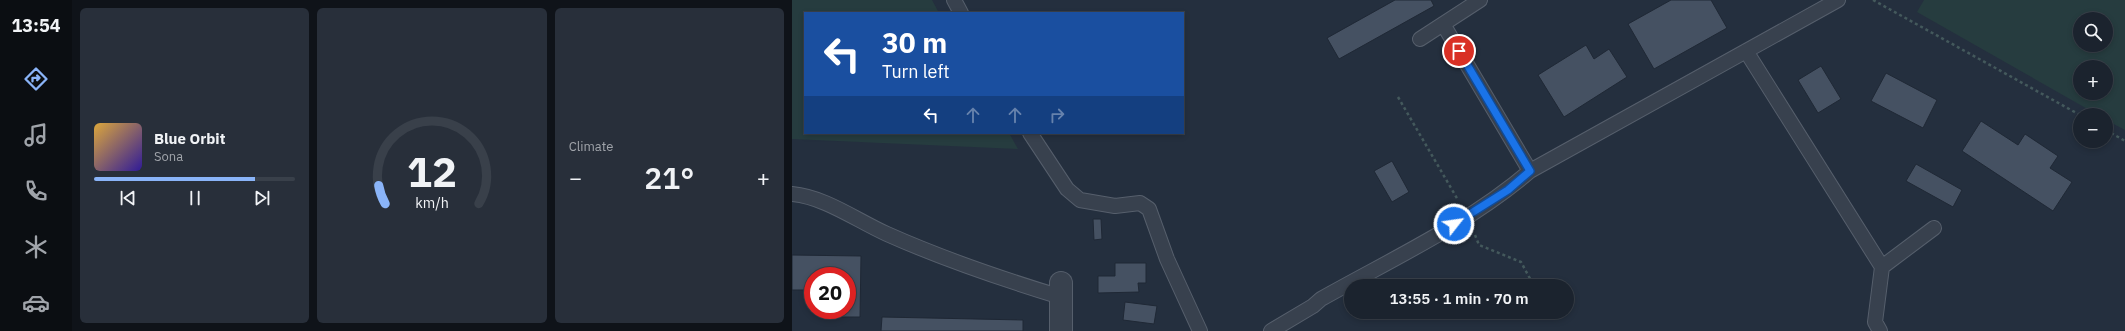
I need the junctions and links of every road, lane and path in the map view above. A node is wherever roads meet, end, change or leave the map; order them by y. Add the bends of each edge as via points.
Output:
1 (954, 0) edge
2 (1480, 0) edge
3 (1838, 0) edge
4 (1873, 0) edge
5 (960, 12) edge
6 (1443, 24) junction
7 (1420, 39) dead end
8 (1746, 51) junction
9 (1398, 97) dead end
10 (2073, 112) edge
11 (1031, 134) edge
12 (2113, 134) edge
13 (2125, 141) edge
14 (1530, 171) junction
15 (792, 194) edge
16 (1468, 217) junction
17 (1934, 228) dead end
18 (1882, 267) junction
19 (1530, 279) edge
20 (1061, 290) joint
21 (1061, 331) edge
22 (1200, 331) edge
23 (1271, 331) edge
24 (1880, 331) edge

1 - 5 lane
2 - 6 lane
3 - 8 lane
4 - 10 path
6 - 7 lane
6 - 14 lane
8 - 14 lane
8 - 18 lane
9 - 16 path
11 - 22 lane via 1066,189 1080,200 1115,206 1140,203 1149,209 1167,259
12 - 13 path
14 - 16 lane via 1508,190
15 - 20 lane via 809,196 887,234 982,273
16 - 19 path via 1479,245 1521,262
16 - 23 lane via 1321,299
17 - 18 lane
18 - 24 lane via 1875,322
20 - 21 street

